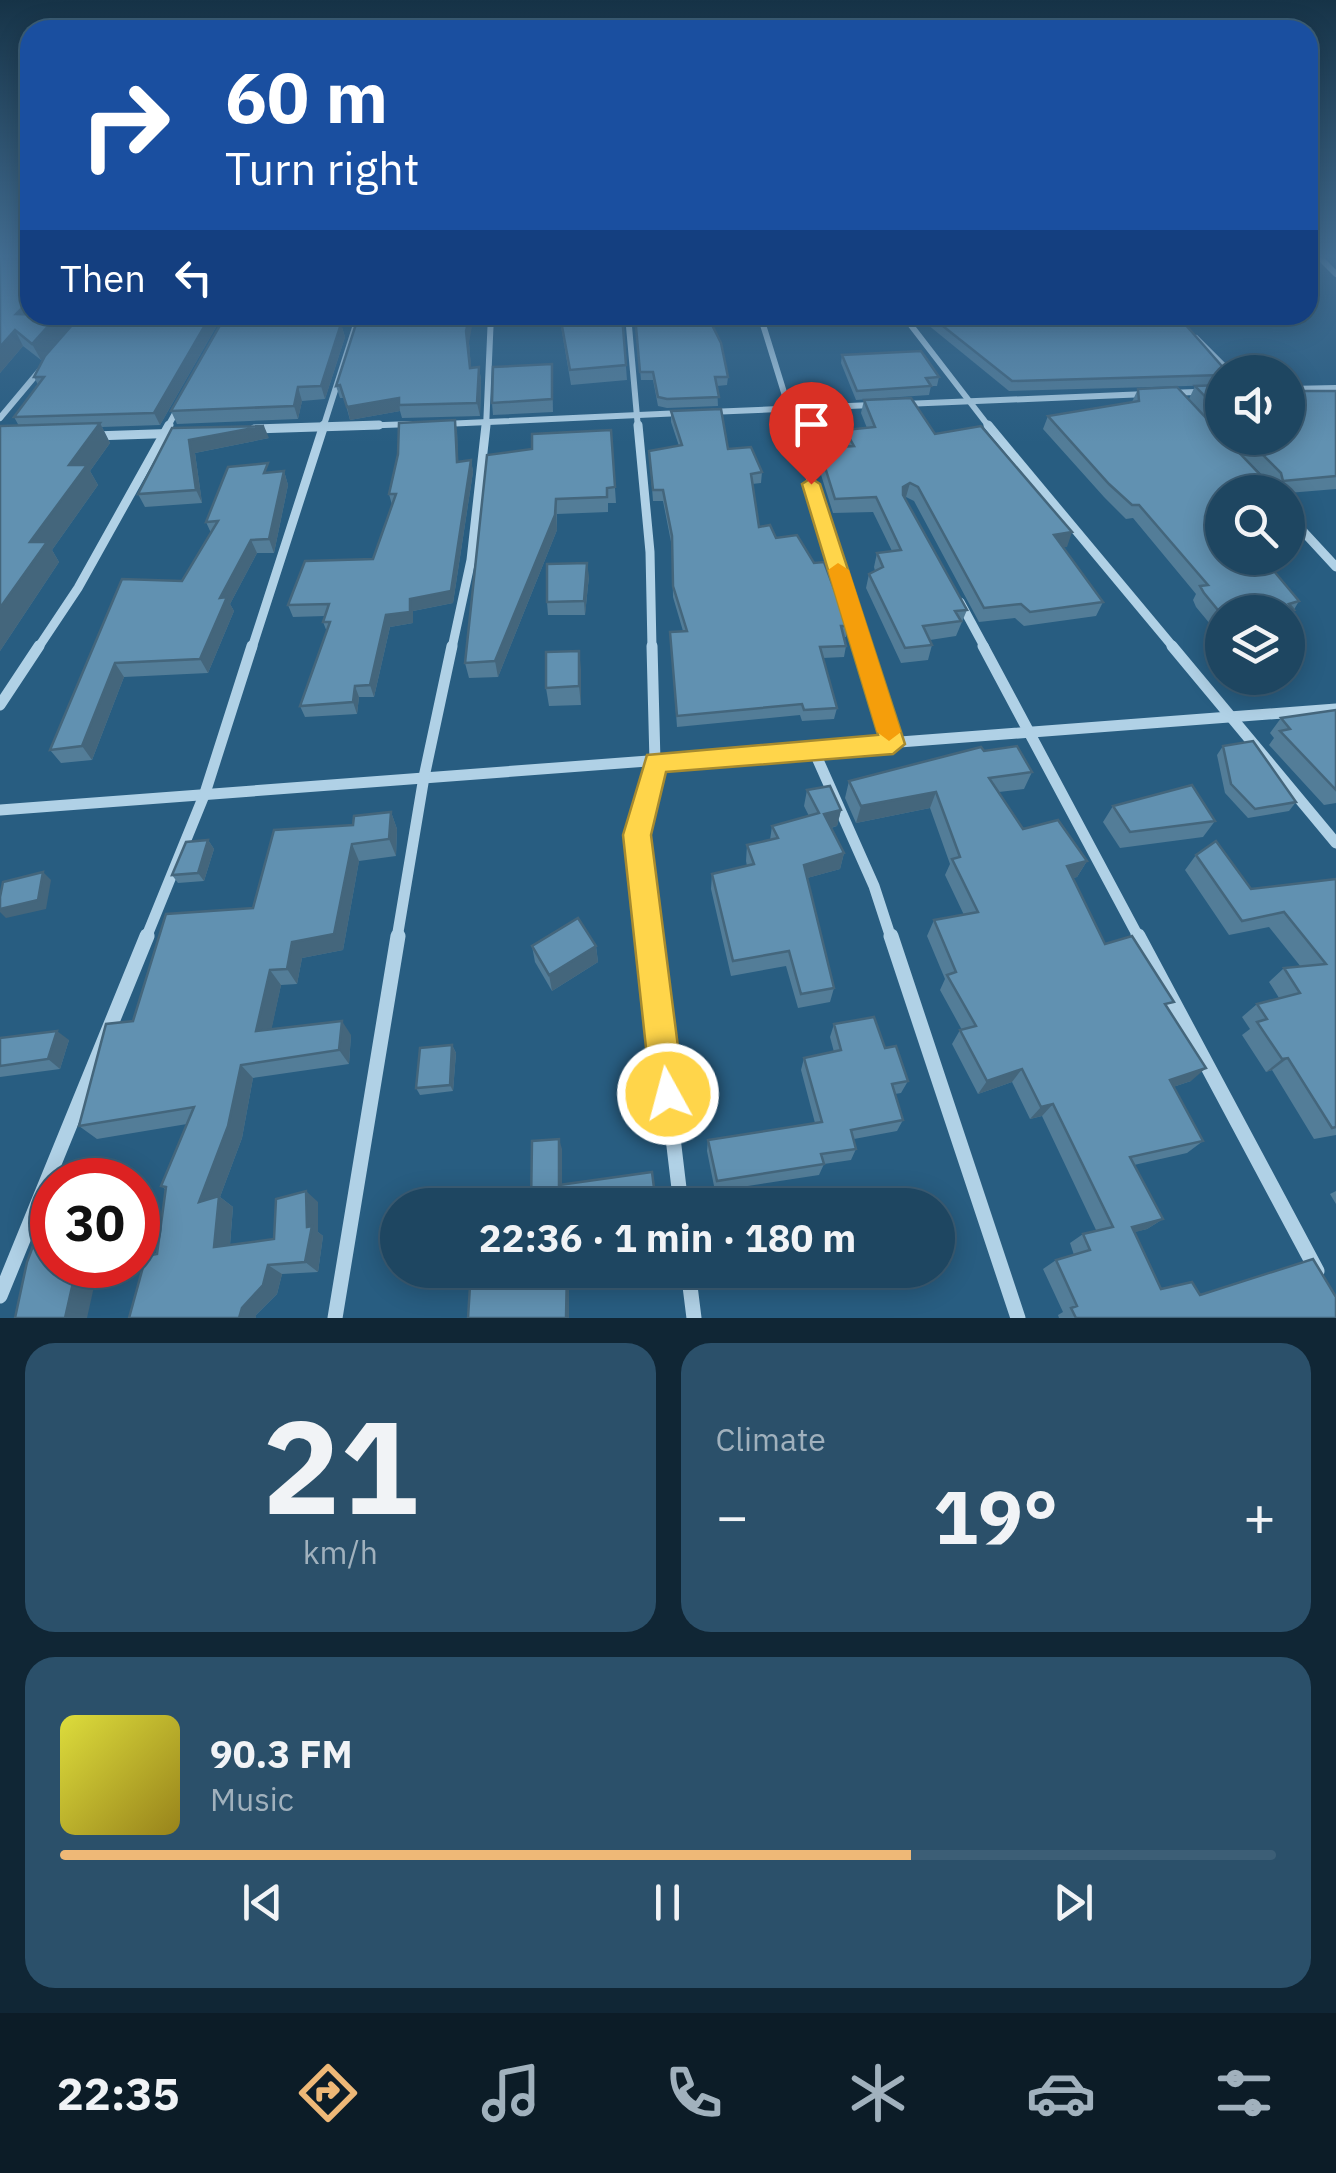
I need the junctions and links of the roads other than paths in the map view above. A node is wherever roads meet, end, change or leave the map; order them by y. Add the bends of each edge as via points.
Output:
1 (355, 325) edge
2 (491, 325) edge
3 (629, 325) edge
4 (763, 325) edge
5 (911, 325) edge
6 (1185, 326) edge
7 (1213, 355) edge
8 (46, 364) edge
9 (1331, 388) edge
10 (1305, 389) edge
11 (1205, 392) edge
12 (1174, 393) junction
13 (1336, 396) edge
14 (183, 400) edge
15 (968, 401) junction
16 (896, 404) edge
17 (878, 405) edge
18 (1187, 407) edge
19 (788, 409) junction
20 (639, 414) junction
21 (0, 418) edge
22 (486, 424) junction
23 (320, 426) junction
24 (242, 430) edge
25 (203, 432) edge
26 (164, 434) junction
27 (91, 436) edge
28 (1305, 533) edge
29 (1336, 567) edge
30 (952, 587) edge
31 (0, 705) edge
32 (1336, 709) edge
33 (1230, 714) junction
34 (1032, 734) junction
35 (893, 744) junction
36 (814, 751) junction
37 (656, 762) junction
38 (424, 777) junction
39 (205, 793) junction
40 (0, 810) edge
41 (1336, 843) edge
42 (678, 1188) edge
43 (690, 1288) edge
44 (1327, 1290) edge
45 (0, 1296) edge
46 (335, 1318) edge
47 (694, 1318) edge
48 (1018, 1318) edge

1 - 23 street
2 - 22 street
3 - 20 street
4 - 19 street
5 - 15 street
6 - 7 street
8 - 21 street
9 - 10 street
9 - 13 street
11 - 12 street
12 - 15 street
12 - 18 street
14 - 26 street
15 - 16 street
15 - 33 street
17 - 19 street
19 - 20 street
19 - 35 street
20 - 22 street
20 - 37 street
22 - 23 street
22 - 38 street via 471,560
23 - 24 street
23 - 39 street
25 - 26 street
26 - 27 street
26 - 31 street via 78,588
28 - 29 street
30 - 34 street
32 - 33 street
33 - 34 street
33 - 41 street
34 - 35 street
34 - 44 street
35 - 36 street
36 - 37 street
36 - 48 street via 874,886
37 - 38 street
37 - 42 street via 637,835
38 - 39 street
38 - 46 street
39 - 40 street
39 - 45 street
43 - 47 street

